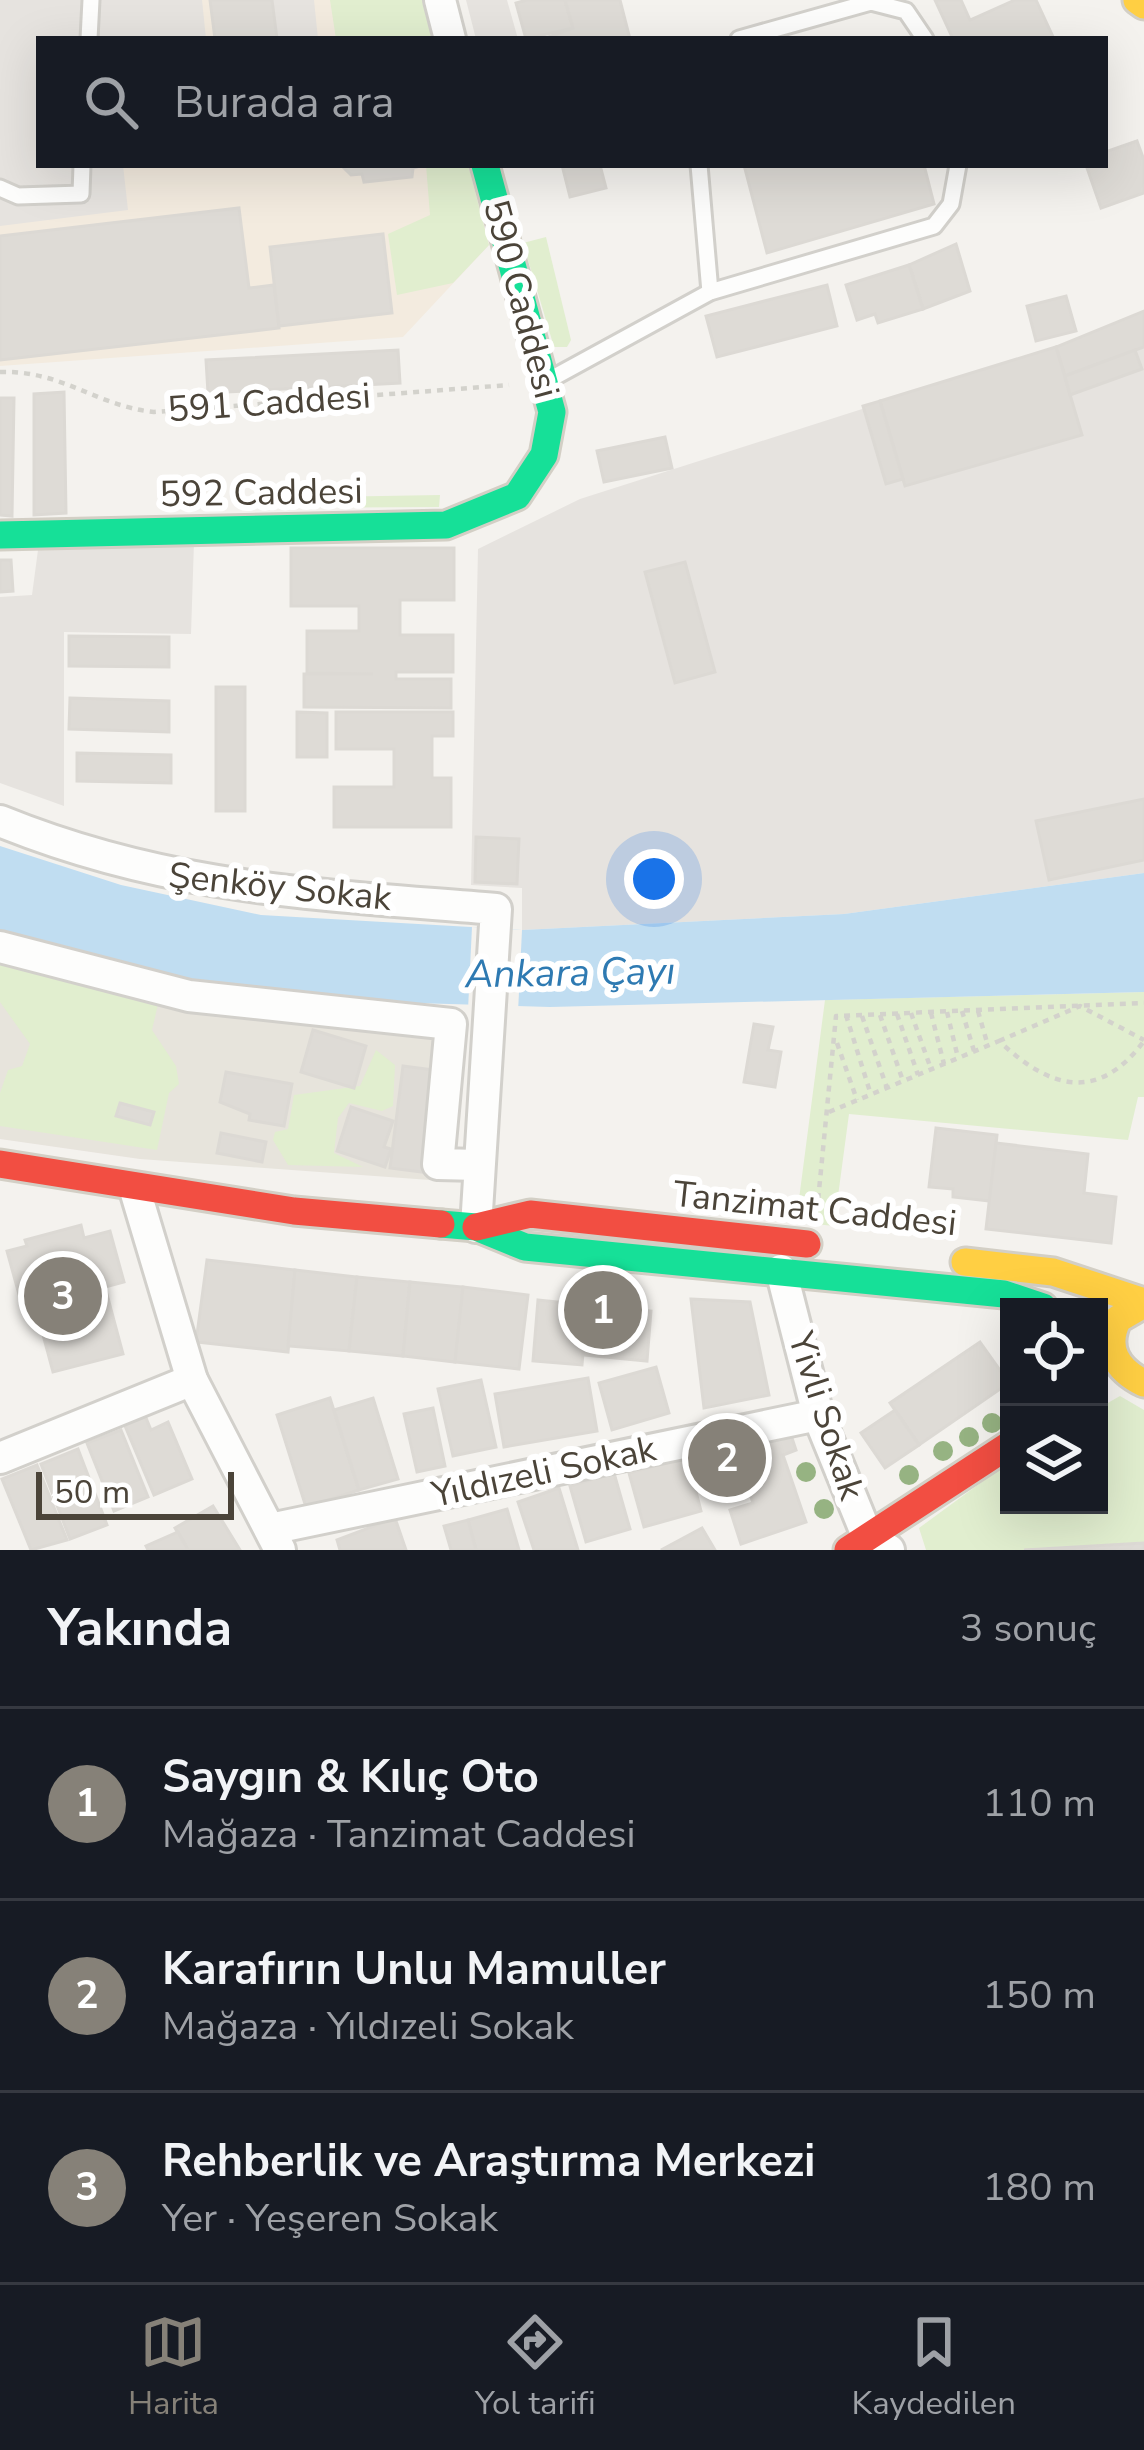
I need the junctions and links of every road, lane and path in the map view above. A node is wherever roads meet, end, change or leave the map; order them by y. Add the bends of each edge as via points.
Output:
1 (92, 0) edge
2 (440, 0) edge
3 (89, 36) edge
4 (449, 36) edge
5 (750, 36) edge
6 (923, 36) edge
7 (82, 168) edge
8 (486, 168) edge
9 (699, 168) edge
10 (958, 168) edge
11 (0, 188) edge
12 (710, 292) junction
13 (0, 373) edge
14 (545, 382) junction
15 (517, 496) joint
16 (0, 536) edge
17 (0, 821) edge
18 (0, 946) edge
19 (1144, 1003) edge
20 (1080, 1006) junction
21 (978, 1010) junction
22 (962, 1011) junction
23 (931, 1012) junction
24 (946, 1012) junction
25 (911, 1013) junction
26 (898, 1014) junction
27 (846, 1015) junction
28 (880, 1015) junction
29 (862, 1016) junction
30 (836, 1039) junction
31 (999, 1041) junction
32 (1144, 1041) edge
33 (988, 1046) junction
34 (974, 1051) junction
35 (958, 1058) junction
36 (944, 1064) junction
37 (931, 1069) junction
38 (919, 1075) junction
39 (903, 1081) junction
40 (887, 1088) junction
41 (871, 1094) junction
42 (857, 1100) junction
43 (829, 1112) junction
44 (0, 1164) edge
45 (478, 1165) junction
46 (135, 1190) junction
47 (476, 1227) junction
48 (825, 1246) joint
49 (928, 1258) dead end
50 (781, 1270) junction
51 (1016, 1298) edge
52 (1144, 1303) edge
53 (1114, 1366) edge
54 (192, 1380) junction
55 (818, 1415) junction
56 (1000, 1451) edge
57 (0, 1457) edge
58 (275, 1540) edge
59 (869, 1546) edge

1 - 3 lane
2 - 4 street
5 - 6 lane via 871,2 906,11
7 - 11 lane via 81,194 18,196
8 - 14 main road, 590 Caddesi
9 - 12 lane
10 - 12 lane via 952,204 934,226
12 - 14 lane
13 - 14 path, 591 Caddesi via 50,374 128,409 154,412
14 - 15 main road, 590 Caddesi via 550,434
15 - 16 main road, 592 Caddesi via 446,525
17 - 45 street, Şenköy Sokak via 65,848 216,885 496,918
18 - 45 street via 189,997 452,1024 438,1163
19 - 20 path
20 - 21 path
20 - 31 path
20 - 32 path
21 - 22 path
21 - 33 path
22 - 24 path
22 - 34 path
23 - 24 path
23 - 25 path
23 - 36 path
24 - 35 path
25 - 26 path
25 - 37 path
26 - 28 path
26 - 38 path
27 - 29 path
27 - 30 path via 836,1016
27 - 41 path
28 - 29 path
28 - 39 path
29 - 40 path
30 - 42 path
30 - 43 path
31 - 32 path via 1047,1079 1075,1083 1104,1077
31 - 33 path
33 - 34 path
34 - 35 path
35 - 36 path
36 - 37 path
37 - 38 path
38 - 39 path
39 - 40 path
40 - 41 path
41 - 42 path
42 - 43 path
43 - 48 path
44 - 46 main road, Tanzimat Caddesi
45 - 47 street
46 - 47 main road, Tanzimat Caddesi
46 - 54 street
47 - 48 main road, Tanzimat Caddesi via 530,1214
47 - 50 main road, Tanzimat Caddesi via 525,1247
49 - 52 main road, Tanzimat Caddesi via 1053,1272
50 - 51 main road, Tanzimat Caddesi
50 - 55 street, Yivli Sokak
52 - 53 main road via 1114,1323
54 - 57 street
54 - 58 street
55 - 58 street, Yıldızeli Sokak
55 - 59 street, Yivli Sokak
56 - 59 main road

